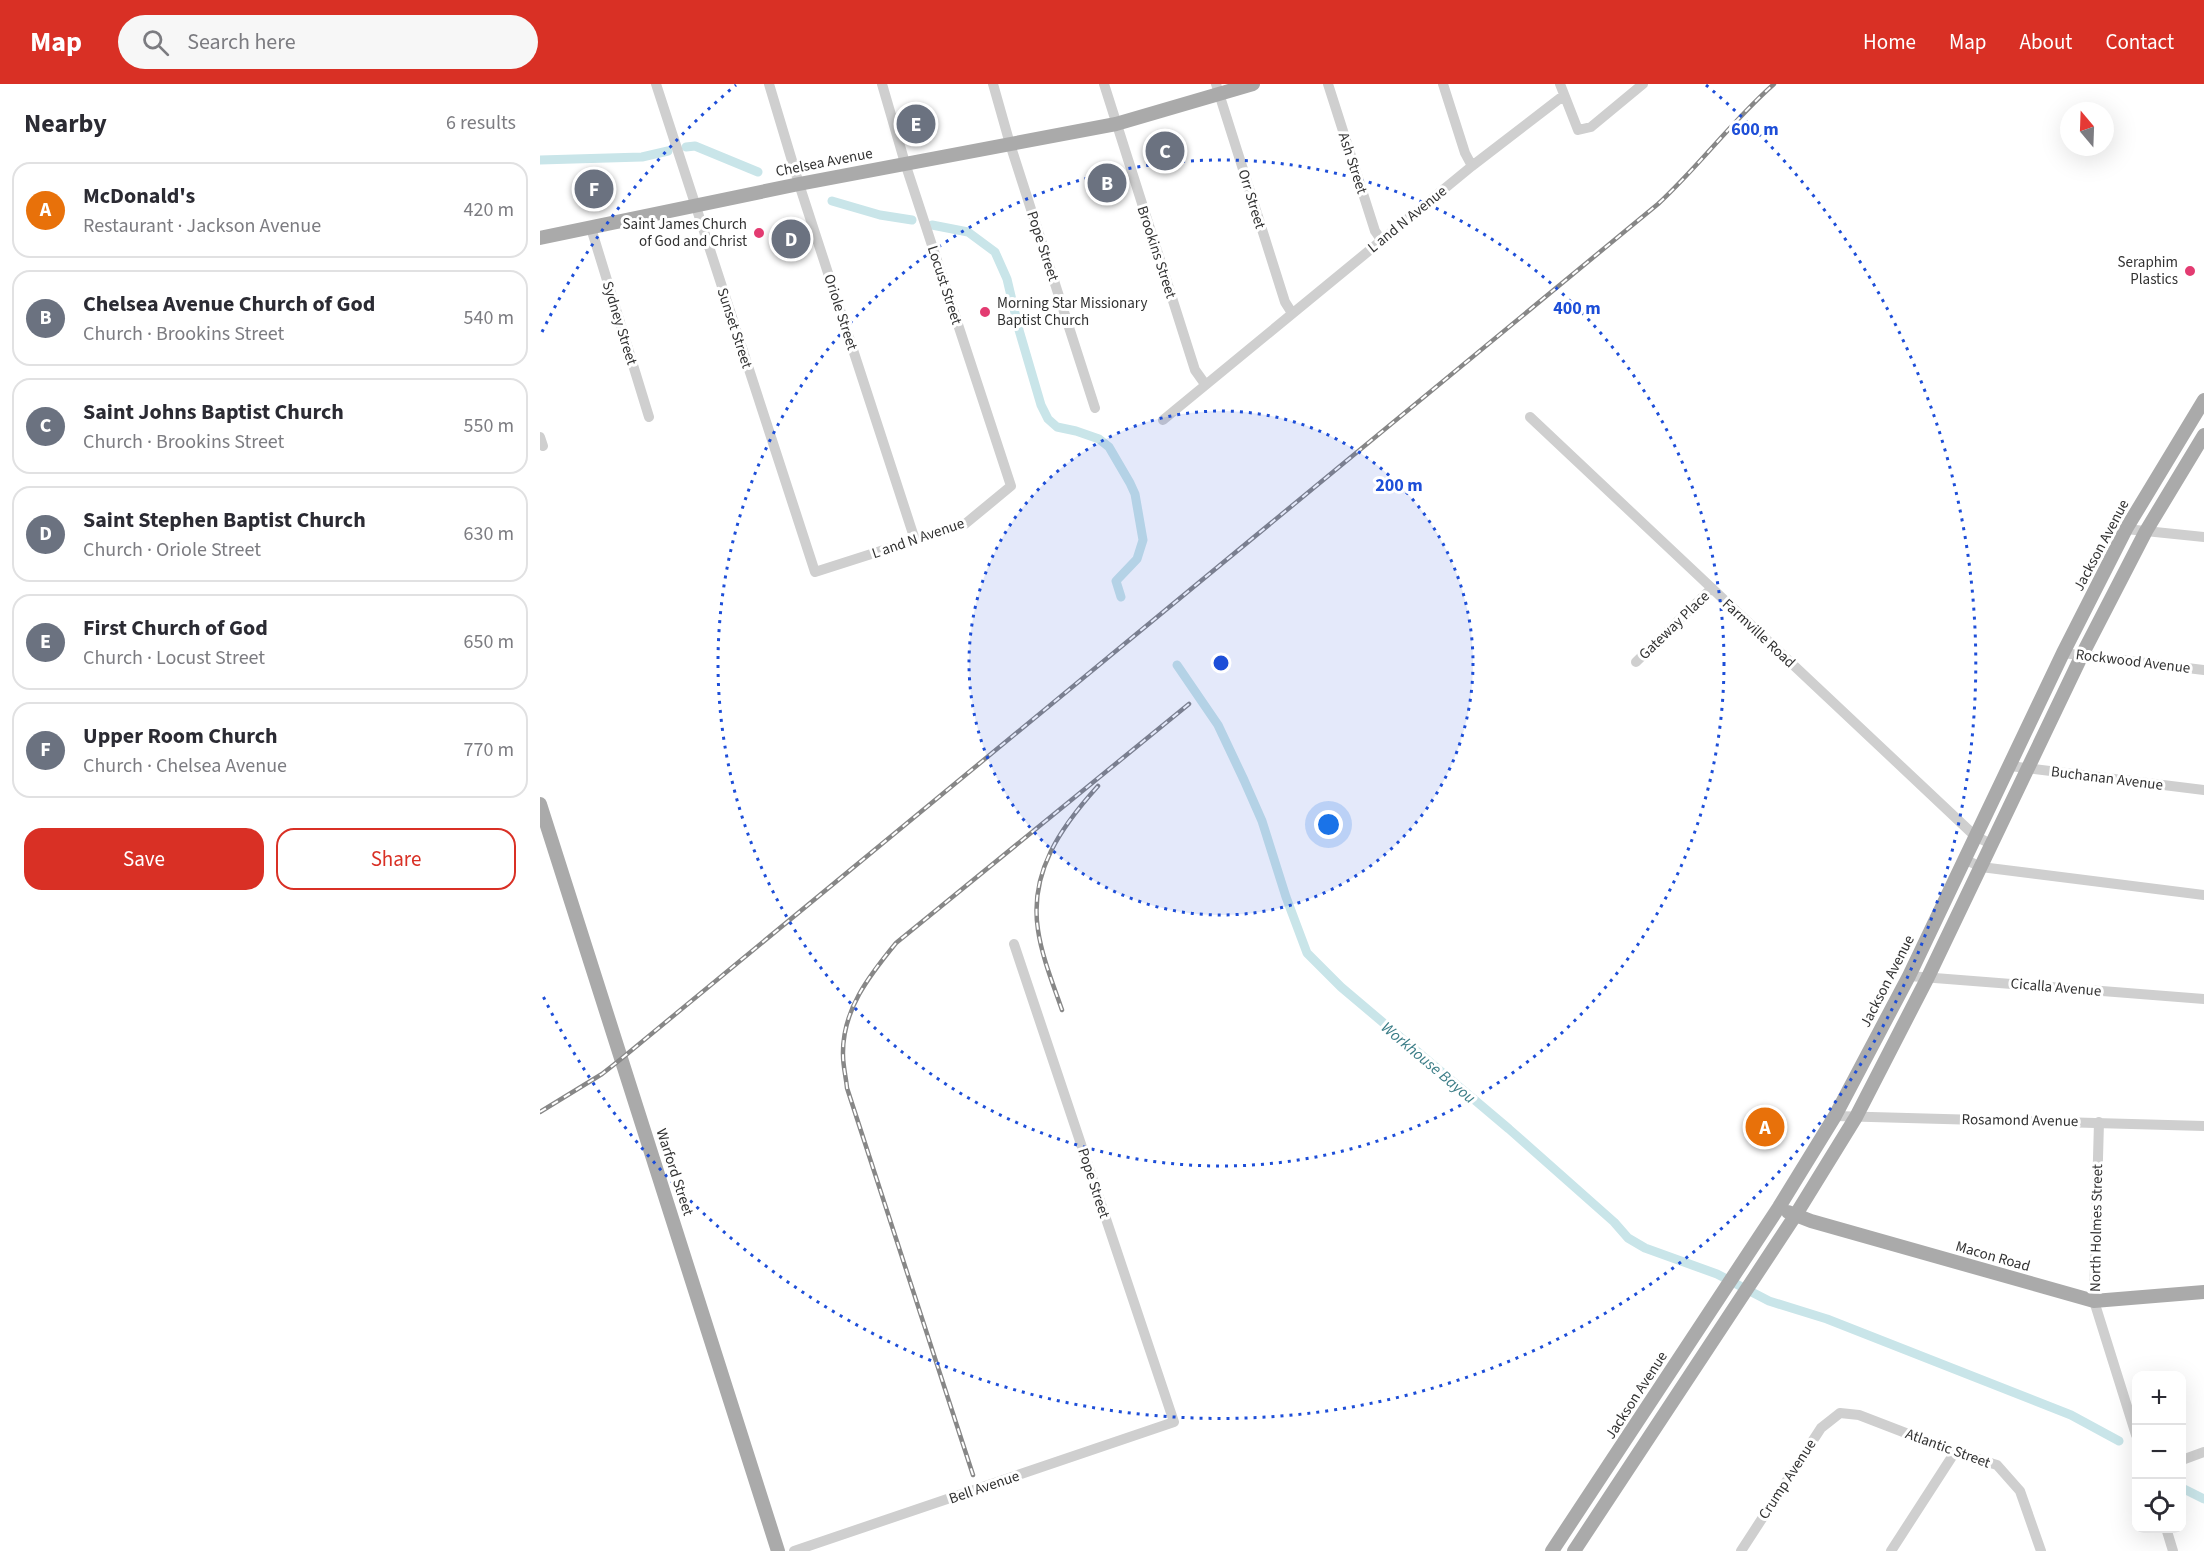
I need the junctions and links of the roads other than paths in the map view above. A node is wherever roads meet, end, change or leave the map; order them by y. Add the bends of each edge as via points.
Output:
1 (656, 84) edge
2 (769, 84) edge
3 (882, 84) edge
4 (993, 84) edge
5 (1104, 84) edge
6 (1253, 84) edge
7 (1328, 84) edge
8 (1443, 84) edge
9 (1560, 84) edge
10 (1643, 84) edge
11 (1218, 89) edge
12 (1563, 96) junction
13 (1116, 124) junction
14 (1010, 144) junction
15 (905, 163) junction
16 (1472, 166) junction
17 (799, 184) junction
18 (695, 204) junction
19 (591, 228) junction
20 (540, 238) edge
21 (1382, 241) junction
22 (1292, 313) junction
23 (1204, 384) junction
24 (2204, 401) edge
25 (1095, 408) dead end
26 (649, 417) dead end
27 (1530, 417) dead end
28 (1162, 420) dead end
29 (2204, 435) edge
30 (1011, 486) joint
31 (2126, 529) junction
32 (2146, 531) junction
33 (2204, 537) edge
34 (915, 540) junction
35 (815, 572) joint
36 (1712, 588) junction
37 (2063, 653) junction
38 (2082, 655) junction
39 (1636, 662) dead end
40 (2204, 670) edge
41 (2010, 766) junction
42 (2028, 768) junction
43 (2204, 790) edge
44 (540, 804) edge
45 (1975, 836) junction
46 (1991, 844) junction
47 (1964, 859) junction
48 (1981, 867) junction
49 (2204, 895) edge
50 (1014, 944) dead end
51 (1909, 976) junction
52 (1928, 977) junction
53 (2204, 999) edge
54 (1835, 1116) junction
55 (1856, 1117) junction
56 (2098, 1122) junction
57 (2204, 1126) edge
58 (1779, 1207) junction
59 (1794, 1216) junction
60 (2204, 1292) edge
61 (2094, 1301) junction
62 (1840, 1413) joint
63 (1174, 1422) joint
64 (2133, 1425) edge
65 (1955, 1452) junction
66 (2204, 1452) edge
67 (2186, 1458) edge
68 (2168, 1533) edge
69 (1561, 1538) junction
70 (1577, 1550) edge
71 (778, 1551) edge
72 (794, 1551) edge
73 (1552, 1551) edge
74 (1741, 1551) edge
75 (1891, 1551) edge
76 (2041, 1551) edge
77 (2173, 1551) edge

1 - 18 street, Sunset Street
2 - 17 street, Oriole Street
3 - 15 street, Locust Street
4 - 14 street, Pope Street
5 - 13 street, Brookins Street
6 - 11 main road, Chelsea Avenue
7 - 21 street, Ash Street via 1375,231
8 - 16 street
9 - 12 street
10 - 12 street via 1591,127 1578,130
11 - 13 main road, Chelsea Avenue
11 - 22 street, Orr Street via 1284,302
12 - 16 street, L and N Avenue
13 - 14 main road, Chelsea Avenue
13 - 23 street, Brookins Street via 1195,370
14 - 15 main road, Chelsea Avenue
14 - 25 street, Pope Street
15 - 17 main road, Chelsea Avenue
15 - 30 street, Locust Street
16 - 21 street, L and N Avenue
17 - 18 main road, Chelsea Avenue
17 - 34 street, Oriole Street
18 - 19 main road, Chelsea Avenue
18 - 35 street, Sunset Street
19 - 20 main road, Chelsea Avenue
19 - 26 street, Sydney Street
21 - 22 street, L and N Avenue
22 - 23 street, L and N Avenue
23 - 28 street, L and N Avenue
24 - 31 main road, Jackson Avenue
27 - 36 street, Farmville Road
29 - 32 main road
30 - 34 street, L and N Avenue via 965,524
31 - 32 street
31 - 37 main road, Jackson Avenue
32 - 33 street
32 - 38 main road
34 - 35 street, L and N Avenue
36 - 39 street, Gateway Place
36 - 45 street, Farmville Road
37 - 38 street, Rockwood Avenue
37 - 41 main road, Jackson Avenue
38 - 40 street, Rockwood Avenue
38 - 42 main road
41 - 42 street, Buchanan Avenue
41 - 45 main road, Jackson Avenue
42 - 43 street, Buchanan Avenue
42 - 46 main road
44 - 71 main road, Warford Street
45 - 46 street, Farmville Road
45 - 47 main road, Jackson Avenue
46 - 48 main road
47 - 48 street
47 - 51 main road, Jackson Avenue
48 - 49 street
48 - 52 main road
50 - 63 street, Pope Street
51 - 52 street, Cicalla Avenue
51 - 54 main road, Jackson Avenue
52 - 53 street, Cicalla Avenue
52 - 55 main road
54 - 55 street, Rosamond Avenue
54 - 58 main road, Jackson Avenue
55 - 56 street, Rosamond Avenue
55 - 59 main road
56 - 57 street, Rosamond Avenue
56 - 61 street, North Holmes Street
58 - 59 main road, Macon Road
58 - 69 main road, Jackson Avenue
59 - 61 main road, Macon Road
59 - 70 main road
60 - 61 main road, Macon Road
61 - 64 street, North Holmes Street
62 - 65 street, Atlantic Street via 1859,1415
62 - 74 street, Crump Avenue via 1821,1428
63 - 72 street, Bell Avenue
65 - 75 street
65 - 76 street, Atlantic Street via 1997,1465 2020,1491
66 - 67 street
68 - 77 street
69 - 70 street
69 - 73 main road, Jackson Avenue

